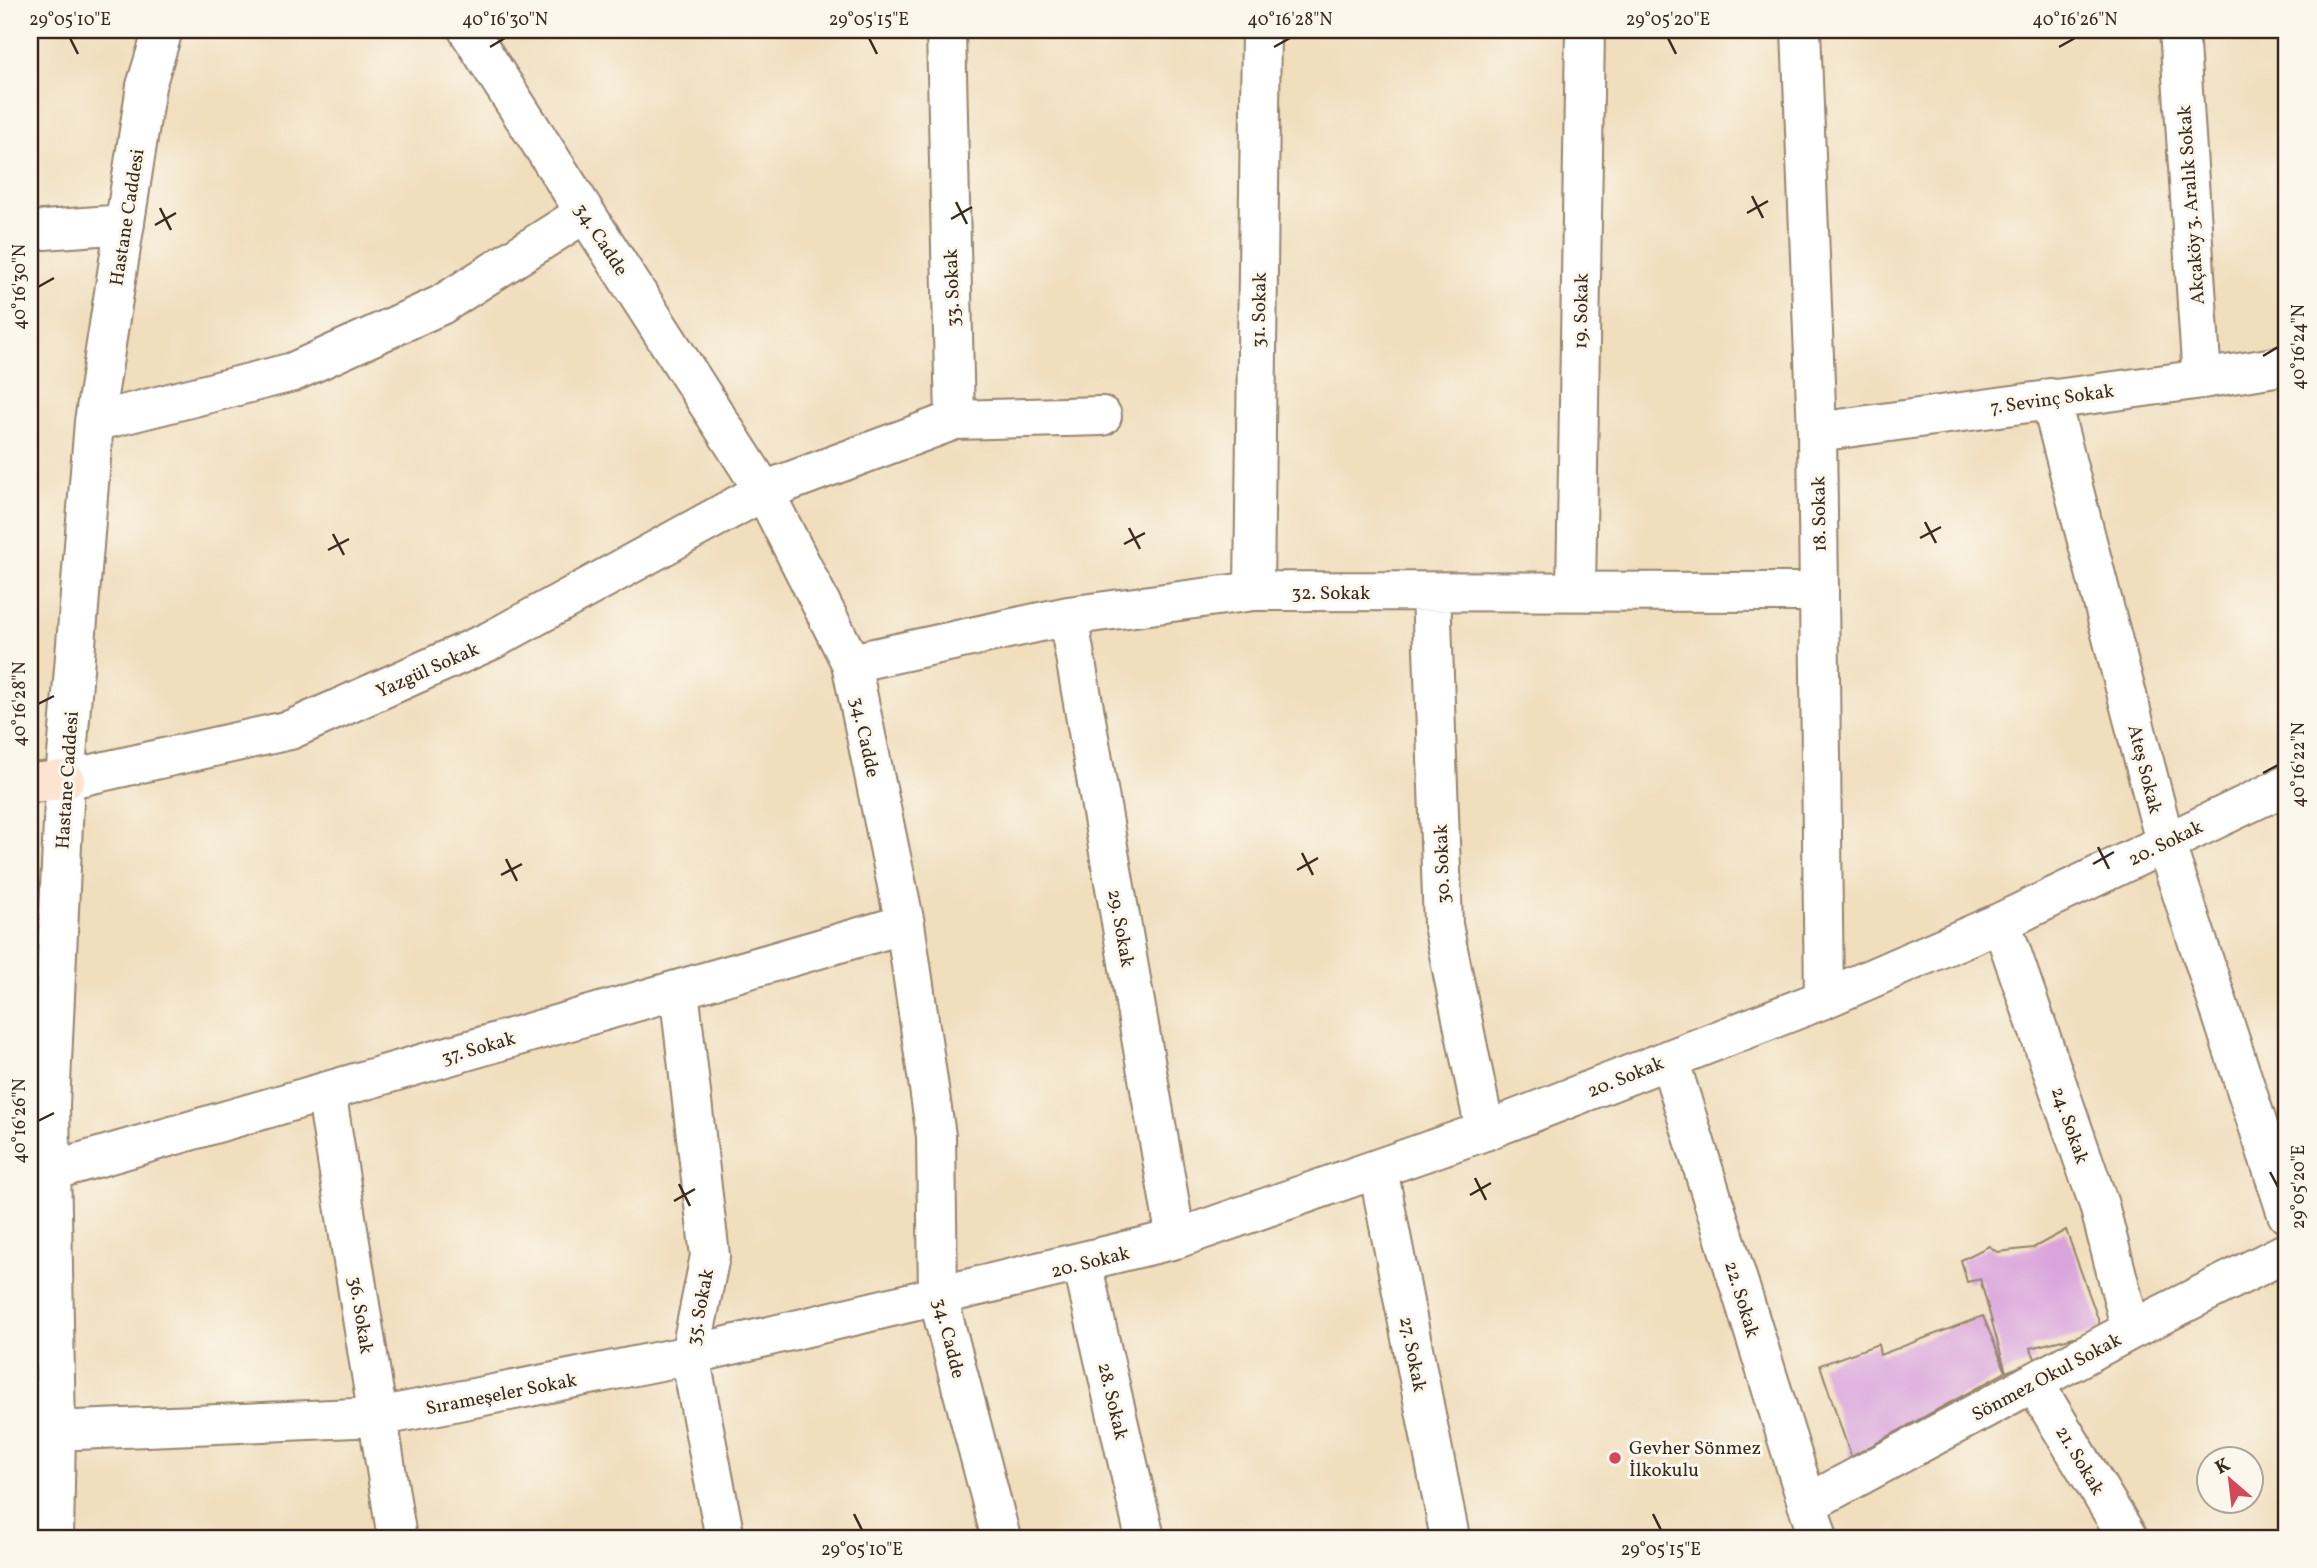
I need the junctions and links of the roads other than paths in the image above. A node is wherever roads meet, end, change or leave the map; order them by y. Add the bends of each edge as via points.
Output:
1 (163, 30) edge
2 (468, 30) edge
3 (946, 30) edge
4 (1261, 30) edge
5 (1585, 30) edge
6 (1801, 30) edge
7 (2179, 30) edge
8 (585, 213) junction
9 (125, 224) junction
10 (30, 231) edge
11 (2287, 365) edge
12 (2202, 379) junction
13 (2050, 398) junction
14 (1102, 416) dead end
15 (955, 420) junction
16 (94, 422) junction
17 (1816, 432) junction
18 (764, 491) junction
19 (1254, 591) junction
20 (1431, 592) junction
21 (1576, 592) junction
22 (1819, 592) junction
23 (1068, 616) junction
24 (851, 663) junction
25 (47, 782) edge
26 (2287, 785) edge
27 (2165, 842) junction
28 (2001, 922) junction
29 (905, 924) junction
30 (679, 989) junction
31 (1824, 999) junction
32 (1669, 1059) junction
33 (326, 1091) junction
34 (40, 1106) edge
35 (1485, 1132) junction
36 (1378, 1169) junction
37 (51, 1171) junction
38 (2287, 1214) edge
39 (1176, 1240) junction
40 (2287, 1252) edge
41 (1083, 1263) junction
42 (938, 1297) junction
43 (2132, 1330) junction
44 (690, 1356) junction
45 (2034, 1383) junction
46 (378, 1417) junction
47 (43, 1432) edge
48 (1813, 1521) edge
49 (54, 1538) edge
50 (397, 1538) edge
51 (724, 1538) edge
52 (1001, 1538) edge
53 (1146, 1538) edge
54 (1450, 1538) edge
55 (2128, 1538) edge

1 - 9 street, Hastane Caddesi via 146,86
2 - 8 street, 34. Cadde
3 - 15 street, 33. Sokak
4 - 19 street, 31. Sokak
5 - 21 street, 19. Sokak
6 - 17 street, 18. Sokak
7 - 12 street, Akçaköy 3. Aralık Sokak
8 - 16 street via 441,305 293,372
8 - 18 street, 34. Cadde
9 - 10 street
9 - 16 street, Hastane Caddesi
11 - 12 street, 7. Sevinç Sokak
12 - 13 street, 7. Sevinç Sokak
13 - 17 street, 7. Sevinç Sokak
13 - 27 street, Ateş Sokak
14 - 15 street
15 - 18 street
16 - 25 street, Hastane Caddesi
17 - 22 street, 18. Sokak
18 - 24 street, 34. Cadde
18 - 25 street, Yazgül Sokak via 492,640 290,730
19 - 20 street, 32. Sokak
19 - 23 street, 32. Sokak
20 - 21 street, 32. Sokak
20 - 35 street, 30. Sokak via 1443,925
21 - 22 street, 32. Sokak
22 - 31 street, 18. Sokak
23 - 24 street, 32. Sokak
23 - 39 street, 29. Sokak
24 - 29 street, 34. Cadde
25 - 34 street, Hastane Caddesi
26 - 27 street, 20. Sokak
27 - 28 street, 20. Sokak
27 - 38 street, Ateş Sokak
28 - 31 street, 20. Sokak
28 - 43 street, 24. Sokak via 2099,1205
29 - 30 street, 37. Sokak
29 - 42 street, 34. Cadde via 936,1136
30 - 33 street, 37. Sokak
30 - 44 street, 35. Sokak via 710,1255
31 - 32 street, 20. Sokak
32 - 35 street, 20. Sokak
32 - 48 street, 22. Sokak
33 - 37 street, 37. Sokak
33 - 46 street, 36. Sokak
34 - 37 street, Hastane Caddesi
35 - 36 street, 20. Sokak
36 - 39 street, 20. Sokak
36 - 54 street, 27. Sokak
37 - 47 street, Hastane Caddesi
39 - 41 street, 20. Sokak
40 - 43 street, Sönmez Okul Sokak
41 - 42 street, 20. Sokak
41 - 53 street, 28. Sokak
42 - 44 street, Sırameşeler Sokak
42 - 52 street, 34. Cadde
43 - 45 street, Sönmez Okul Sokak
44 - 46 street, Sırameşeler Sokak
44 - 51 street, 35. Sokak
45 - 48 street, Sönmez Okul Sokak
45 - 55 street, 21. Sokak
46 - 47 street, Sırameşeler Sokak
46 - 50 street, 36. Sokak
47 - 49 street, Hastane Caddesi

